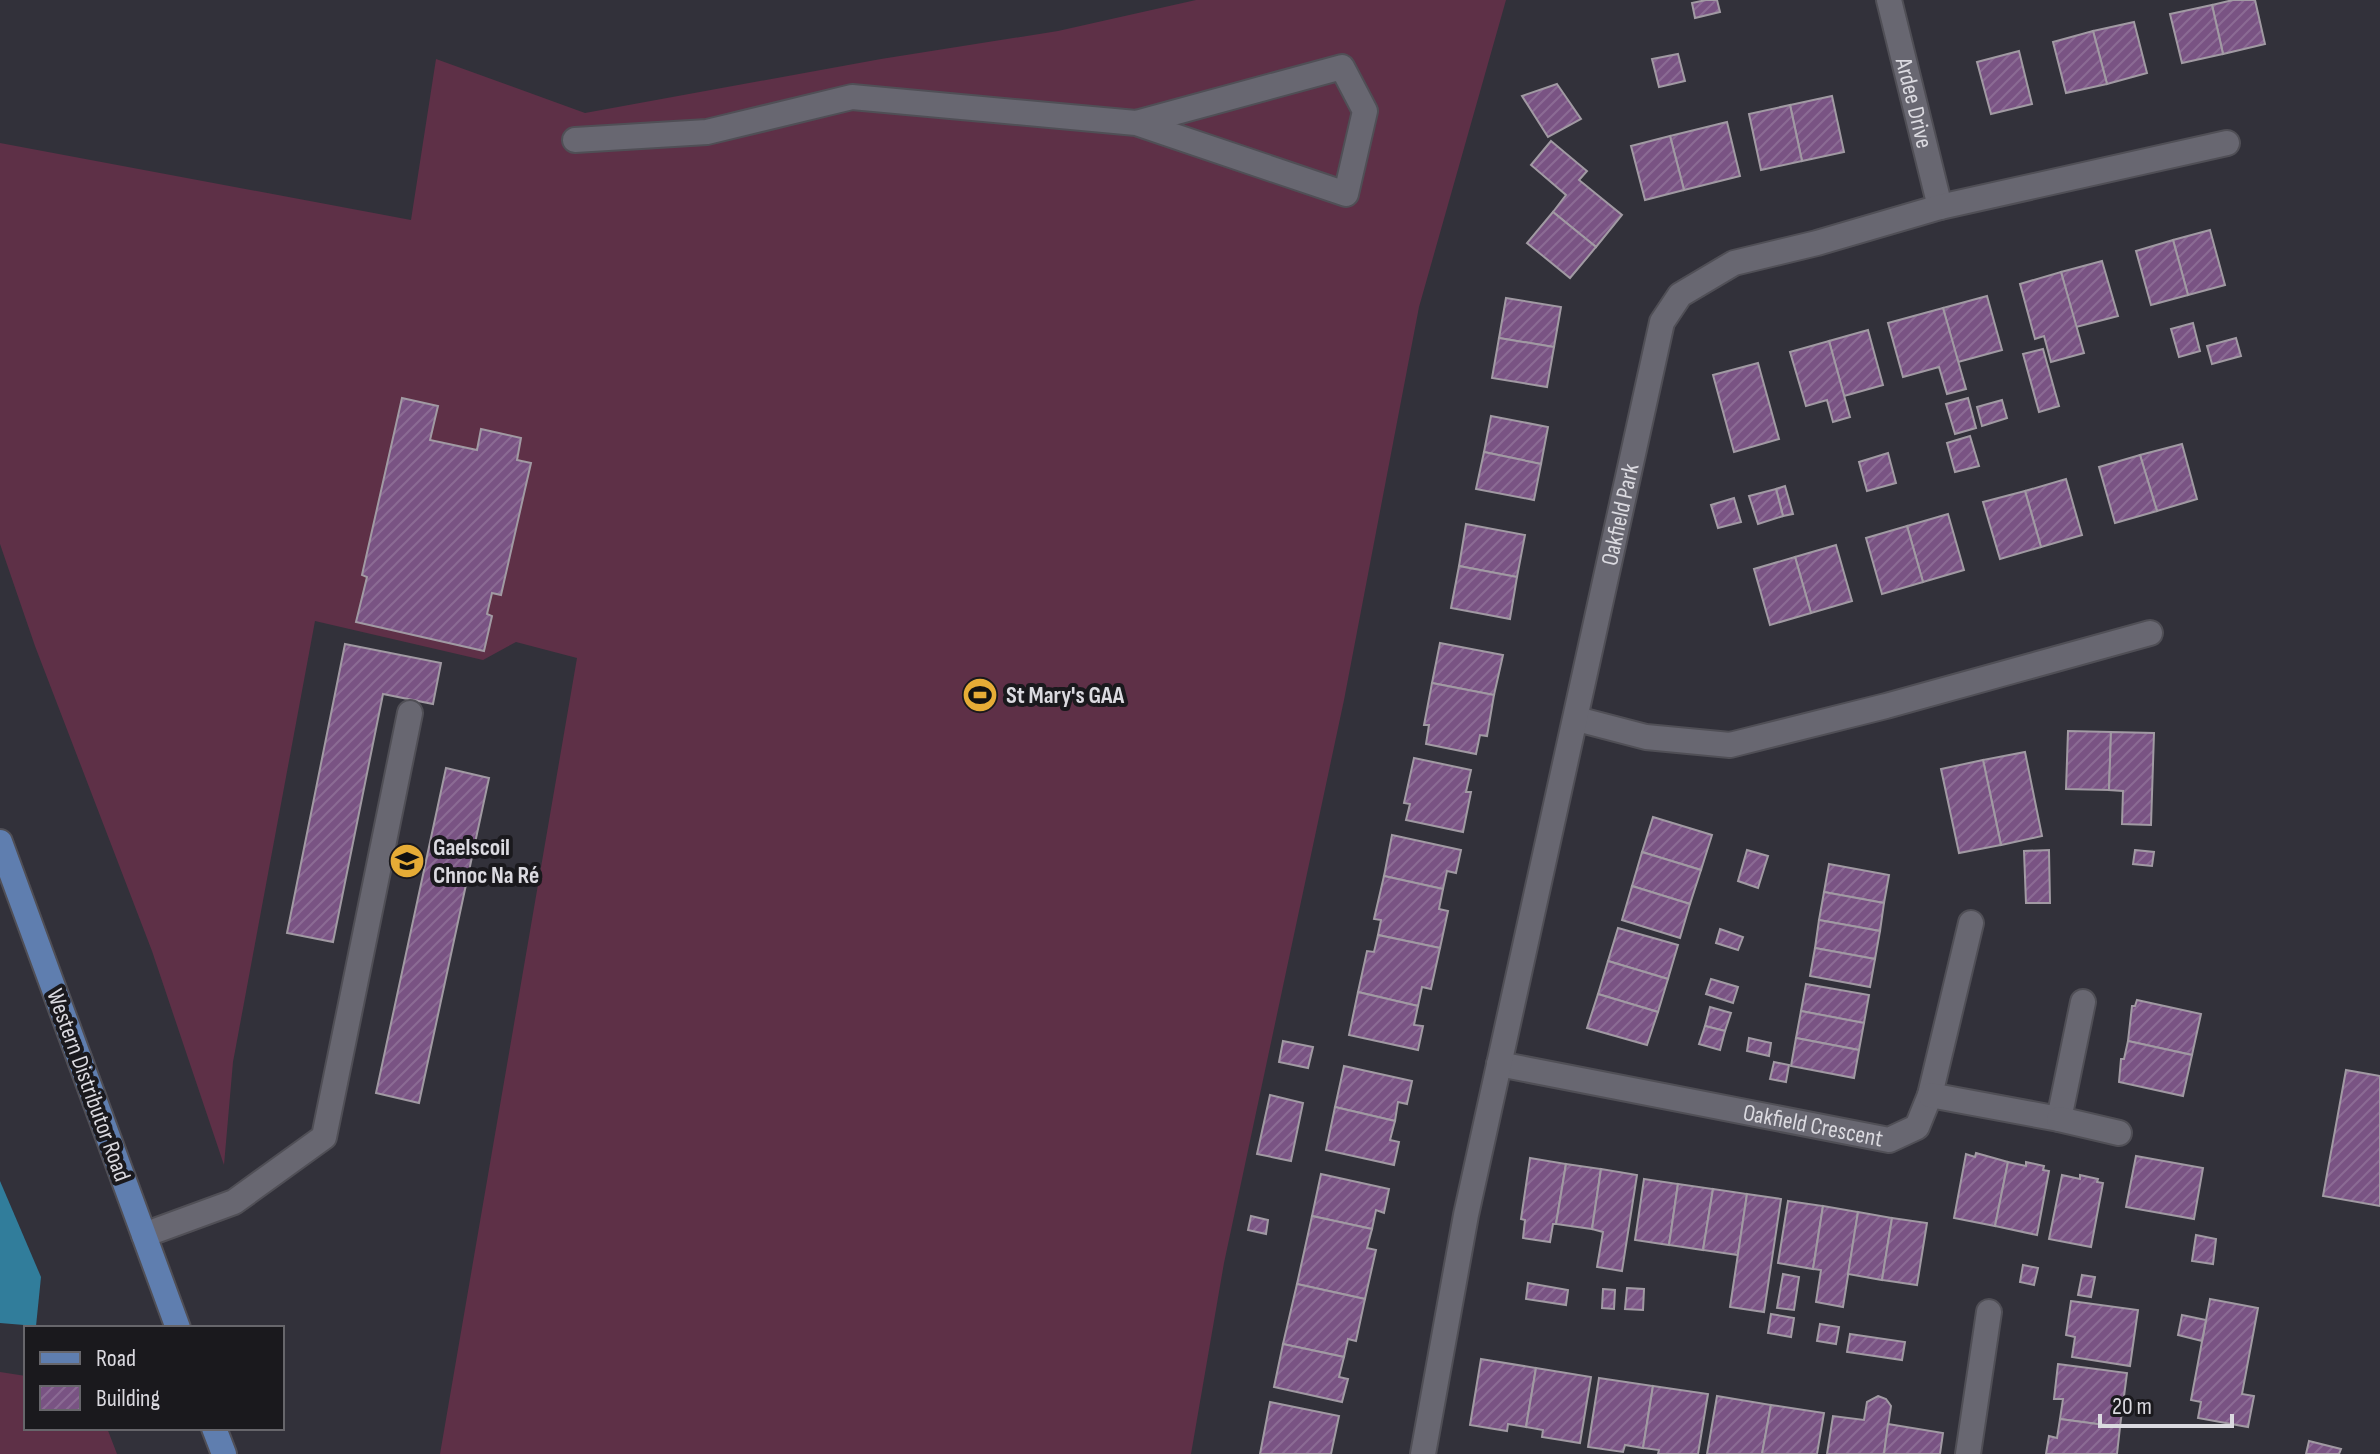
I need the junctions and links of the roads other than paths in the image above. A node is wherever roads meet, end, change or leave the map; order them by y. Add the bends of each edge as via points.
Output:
1 (1889, 0) edge
2 (1136, 123) junction
3 (575, 140) dead end
4 (2227, 143) dead end
5 (1940, 207) junction
6 (2150, 633) dead end
7 (410, 713) dead end
8 (1577, 719) junction
9 (0, 842) edge
10 (1971, 923) dead end
11 (2083, 1002) dead end
12 (1499, 1064) junction
13 (1930, 1095) junction
14 (2059, 1119) junction
15 (2119, 1133) dead end
16 (144, 1235) junction
17 (1989, 1312) dead end
18 (177, 1326) edge
19 (215, 1430) edge
20 (224, 1454) edge
21 (1423, 1454) edge
22 (1968, 1454) edge

1 - 5 street, Ardee Drive
2 - 2 street via 1342,67 1365,111 1346,194
2 - 3 street via 852,97 707,132
4 - 5 street, Oakfield Park
5 - 8 street, Oakfield Park via 1734,263 1680,295 1662,322
6 - 8 street via 1730,745 1646,737
7 - 16 street via 324,1137 234,1202
8 - 12 street
9 - 16 main road, Western Distributor Road
10 - 13 street, Oakfield Crescent
11 - 14 street
12 - 13 street, Oakfield Crescent via 1889,1140 1917,1127
12 - 21 street
13 - 14 street
14 - 15 street
16 - 18 main road, Western Distributor Road
17 - 22 street
19 - 20 main road

